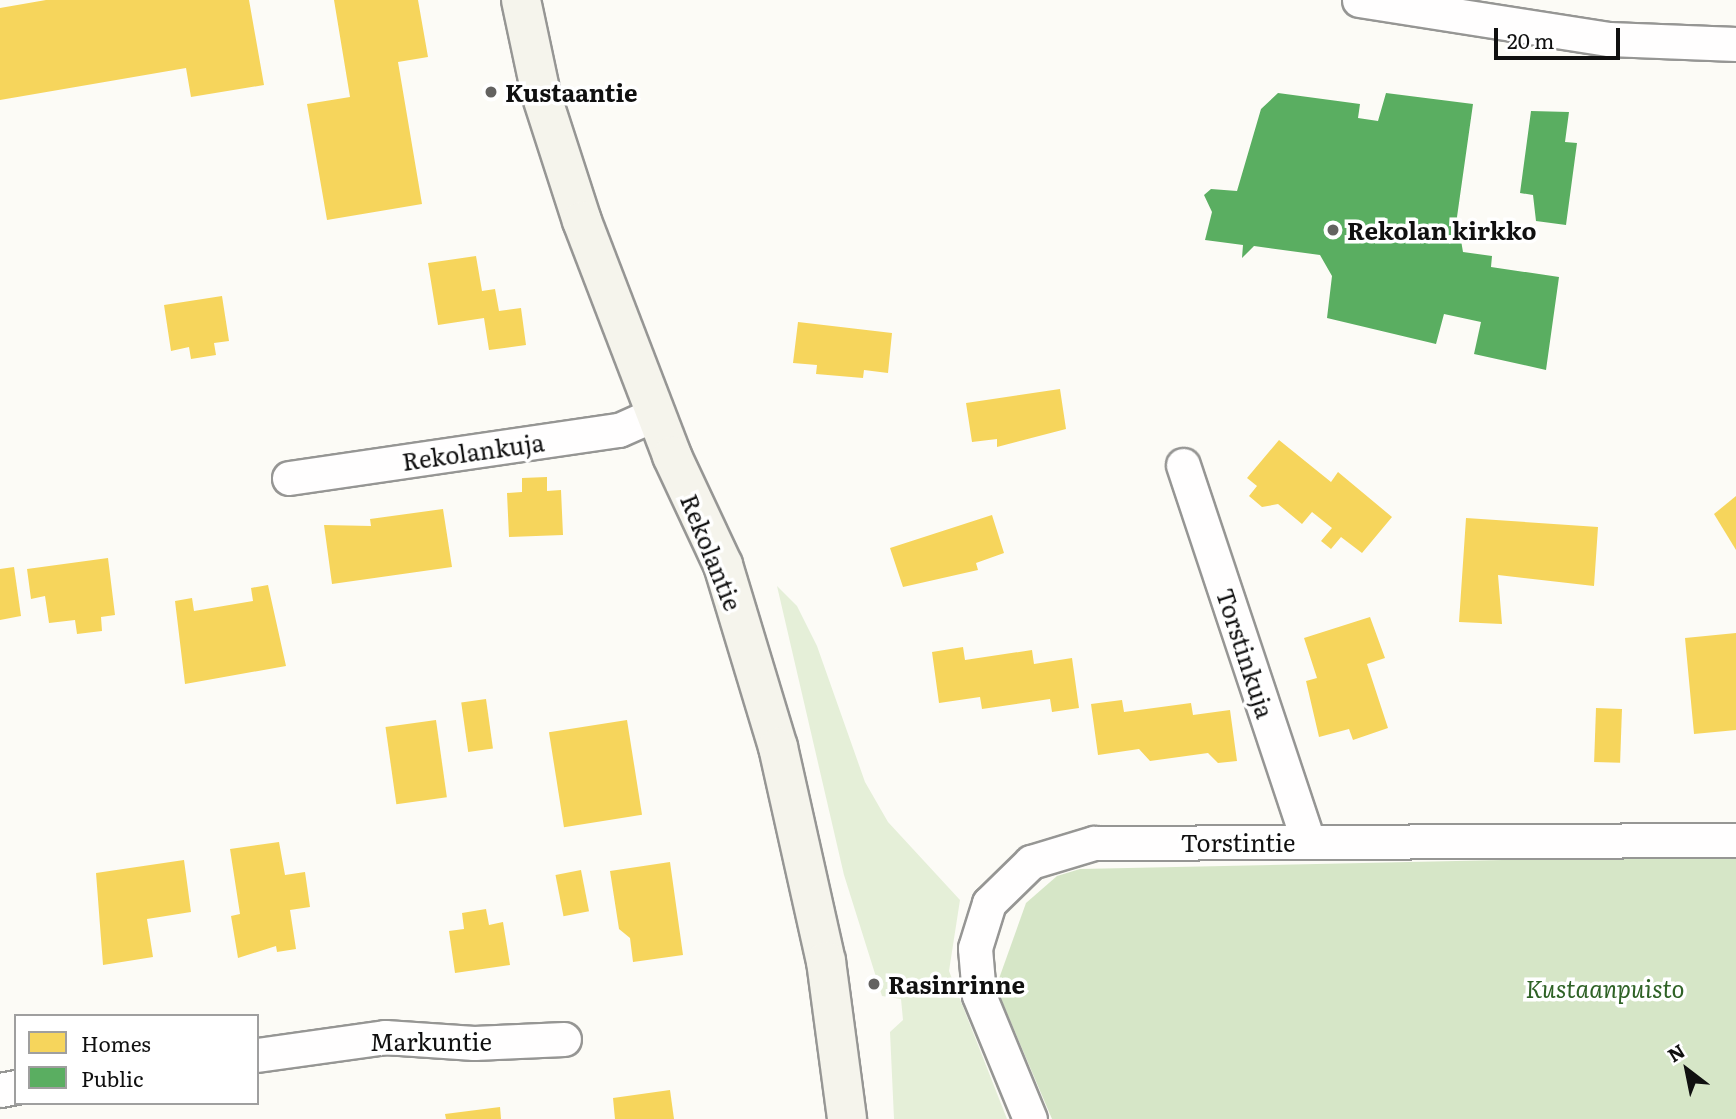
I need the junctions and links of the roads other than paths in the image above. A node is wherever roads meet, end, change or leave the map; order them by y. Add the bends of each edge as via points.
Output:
1 (521, 0) edge
2 (1359, 0) edge
3 (1736, 44) edge
4 (656, 414) junction
5 (1183, 465) dead end
6 (289, 478) dead end
7 (1736, 840) edge
8 (1308, 841) junction
9 (564, 1039) dead end
10 (259, 1055) edge
11 (847, 1119) edge
12 (1030, 1119) edge

1 - 4 main road, Rekolantie via 541,94 582,222
2 - 3 street via 1609,39
4 - 6 street, Rekolankuja via 619,430
4 - 11 main road, Rekolantie via 723,565 778,747 826,961
5 - 8 street, Torstinkuja
7 - 8 street, Torstintie
8 - 12 street, Torstintie via 1094,843 1031,862 1008,879 989,903 975,948 975,974
9 - 10 street, Markuntie via 474,1043 386,1037

